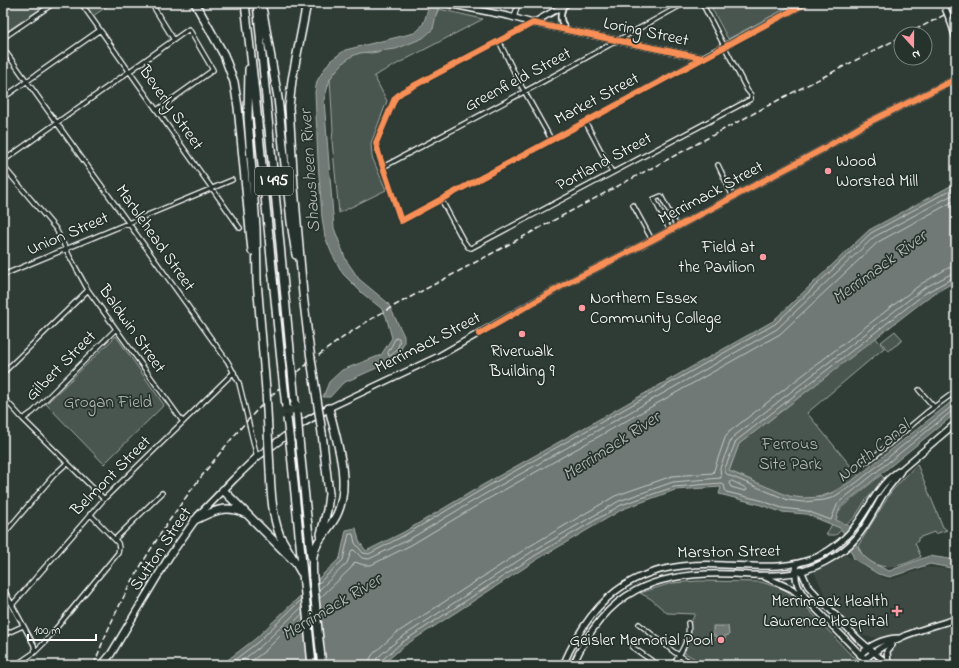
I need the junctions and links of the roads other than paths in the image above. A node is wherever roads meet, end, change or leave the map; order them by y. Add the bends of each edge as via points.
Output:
1 (54, 3) edge
2 (81, 3) edge
3 (151, 3) edge
4 (195, 3) edge
5 (245, 3) edge
6 (258, 3) edge
7 (307, 3) edge
8 (310, 3) edge
9 (443, 3) edge
10 (518, 3) edge
11 (685, 3) edge
12 (702, 3) edge
13 (806, 3) edge
14 (565, 4) edge
15 (944, 6) edge
16 (306, 11) junction
17 (514, 18) junction
18 (533, 23) junction
19 (100, 30) junction
20 (567, 30) junction
21 (249, 37) junction
22 (3, 38) edge
23 (956, 38) edge
24 (174, 40) junction
25 (617, 40) junction
26 (499, 41) junction
27 (725, 46) junction
28 (3, 48) edge
29 (702, 58) junction
30 (129, 72) junction
31 (956, 79) edge
32 (27, 82) junction
33 (524, 91) junction
34 (3, 98) edge
35 (157, 110) junction
36 (585, 121) junction
37 (57, 123) junction
38 (551, 139) junction
39 (3, 161) edge
40 (718, 165) dead end
41 (3, 166) edge
42 (383, 167) junction
43 (612, 172) junction
44 (232, 180) dead end
45 (212, 188) junction
46 (733, 197) junction
47 (441, 199) junction
48 (633, 205) dead end
49 (129, 223) junction
50 (677, 227) junction
51 (240, 228) dead end
52 (670, 231) junction
53 (652, 240) junction
54 (66, 249) junction
55 (3, 275) edge
56 (257, 281) junction
57 (88, 290) junction
58 (303, 294) junction
59 (116, 329) junction
60 (234, 372) junction
61 (3, 373) edge
62 (919, 390) dead end
63 (955, 393) edge
64 (3, 397) edge
65 (934, 407) junction
66 (329, 408) junction
67 (23, 419) junction
68 (183, 422) junction
69 (956, 423) edge
70 (274, 444) joint
71 (257, 458) junction
72 (67, 463) junction
73 (863, 464) dead end
74 (902, 469) junction
75 (223, 490) junction
76 (162, 493) dead end
77 (104, 499) junction
78 (90, 514) junction
79 (250, 516) junction
80 (195, 520) junction
81 (3, 534) edge
82 (320, 538) junction
83 (115, 539) junction
84 (295, 562) junction
85 (797, 564) junction
86 (803, 572) junction
87 (795, 573) junction
88 (762, 576) junction
89 (3, 588) edge
90 (810, 603) junction
91 (12, 605) junction
92 (956, 619) edge
93 (688, 623) dead end
94 (639, 624) dead end
95 (23, 626) junction
96 (3, 635) edge
97 (898, 638) junction
98 (632, 647) dead end
99 (868, 648) junction
100 (35, 652) junction
101 (873, 652) junction
102 (111, 654) junction
103 (860, 655) junction
104 (679, 656) junction
105 (865, 659) junction
106 (889, 664) edge
107 (16, 665) edge
108 (102, 665) edge
109 (106, 665) edge
110 (311, 665) edge
111 (321, 665) edge
112 (564, 665) edge
113 (573, 665) edge
114 (658, 665) edge
115 (673, 665) edge
116 (695, 665) edge
117 (873, 665) edge

1 - 22 street
2 - 19 street, Beverly Street
3 - 24 street
4 - 56 highway via 224,55 234,82
5 - 21 highway, I 495
6 - 58 highway via 263,12 276,87 291,222
6 - 111 highway, I 495, bridge
7 - 16 highway
8 - 16 highway
9 - 17 main road, Loring Street
10 - 17 street
11 - 25 street, Greenfield Street
12 - 27 street
13 - 27 street, Market Street
14 - 18 main road
14 - 20 street via 560,20
15 - 23 main road, bridge
16 - 58 highway via 289,107
17 - 18 main road, Loring Street
18 - 20 street, Loring Street
18 - 26 street
19 - 30 street, Beverly Street
19 - 32 street
20 - 25 street, Loring Street
21 - 56 highway via 248,117
21 - 110 highway, I 495, bridge
24 - 30 street
24 - 35 street via 189,29 213,70
25 - 29 street, Loring Street
25 - 33 street, Greenfield Street
26 - 33 street
26 - 42 street via 395,98 376,142
27 - 29 street, Market Street
27 - 43 street, Portland Street via 751,95 751,100
28 - 32 street, Marblehead Street
29 - 36 street, Market Street
30 - 35 street, Beverly Street
30 - 37 street
31 - 46 main road, Merrimack Street via 865,124
32 - 34 street
32 - 37 street, Marblehead Street
33 - 38 street
33 - 42 street, Greenfield Street
35 - 45 street, Beverly Street
36 - 38 street, Market Street
36 - 43 street
37 - 39 street
37 - 49 street, Marblehead Street
38 - 47 street, Market Street
40 - 46 street
41 - 54 street, Baldwin Street via 52,223
42 - 47 street, Market Street via 401,221
43 - 47 street, Portland Street via 470,248
44 - 45 street, Union Street
45 - 49 street, Union Street
45 - 51 street, Beverly Street
46 - 50 main road, Merrimack Street
48 - 53 street
49 - 54 street, Union Street
49 - 60 street, Marblehead Street
50 - 52 main road, Merrimack Street
50 - 52 street via 661,196 654,199
52 - 53 main road, Merrimack Street
53 - 66 main road, Merrimack Street via 569,282 439,356
54 - 55 street, Union Street
54 - 57 street, Baldwin Street
56 - 84 highway, bridge via 266,390 271,500 278,530
57 - 59 street, Baldwin Street
57 - 61 street
58 - 82 highway, bridge via 329,494
59 - 67 street, Gilbert Street
59 - 68 street, Baldwin Street
60 - 68 street, Belmont Street
60 - 71 street, Marblehead Street via 242,394
62 - 65 street
63 - 65 street
64 - 67 street
65 - 73 street
66 - 70 highway, Merrimack Street
66 - 82 highway via 343,472 343,492 338,512
67 - 72 street
68 - 77 street, Belmont Street
69 - 74 main road
70 - 71 highway, Sutton Street
71 - 75 highway, Sutton Street
72 - 77 street
72 - 81 street
74 - 85 main road, Marston Street via 880,488 854,528 835,546 817,557
74 - 86 main road, Marston Street via 858,538 839,554
75 - 79 highway
75 - 80 highway, Sutton Street
76 - 83 street
77 - 78 street, Belmont Street
78 - 83 street
78 - 91 street, Belmont Street
79 - 80 highway via 224,508
79 - 84 highway
80 - 102 highway, Sutton Street via 169,557
82 - 111 highway via 314,549 312,574
83 - 100 street via 119,548 115,558
84 - 110 highway via 302,575
85 - 86 main road
85 - 87 main road
85 - 112 main road, Marston Street via 698,564 657,570 638,578 615,592 594,611 575,639
86 - 87 main road, Marston Street
86 - 99 main road via 808,586
87 - 88 main road, Marston Street
87 - 90 main road via 795,580
88 - 90 main road via 792,590
88 - 113 main road, Marston Street via 682,575 645,586 618,601 602,617 586,638
89 - 91 street
90 - 103 main road
91 - 95 street
92 - 97 main road
93 - 104 street via 689,633
94 - 104 street
95 - 96 street
95 - 100 street
97 - 99 main road
97 - 101 main road
97 - 106 main road via 888,648 886,654
98 - 114 street
99 - 101 main road
99 - 103 main road
100 - 107 street
101 - 105 main road
101 - 106 street
102 - 108 highway, Sutton Street
102 - 109 street
103 - 105 main road
104 - 115 street
104 - 116 street
105 - 117 street

